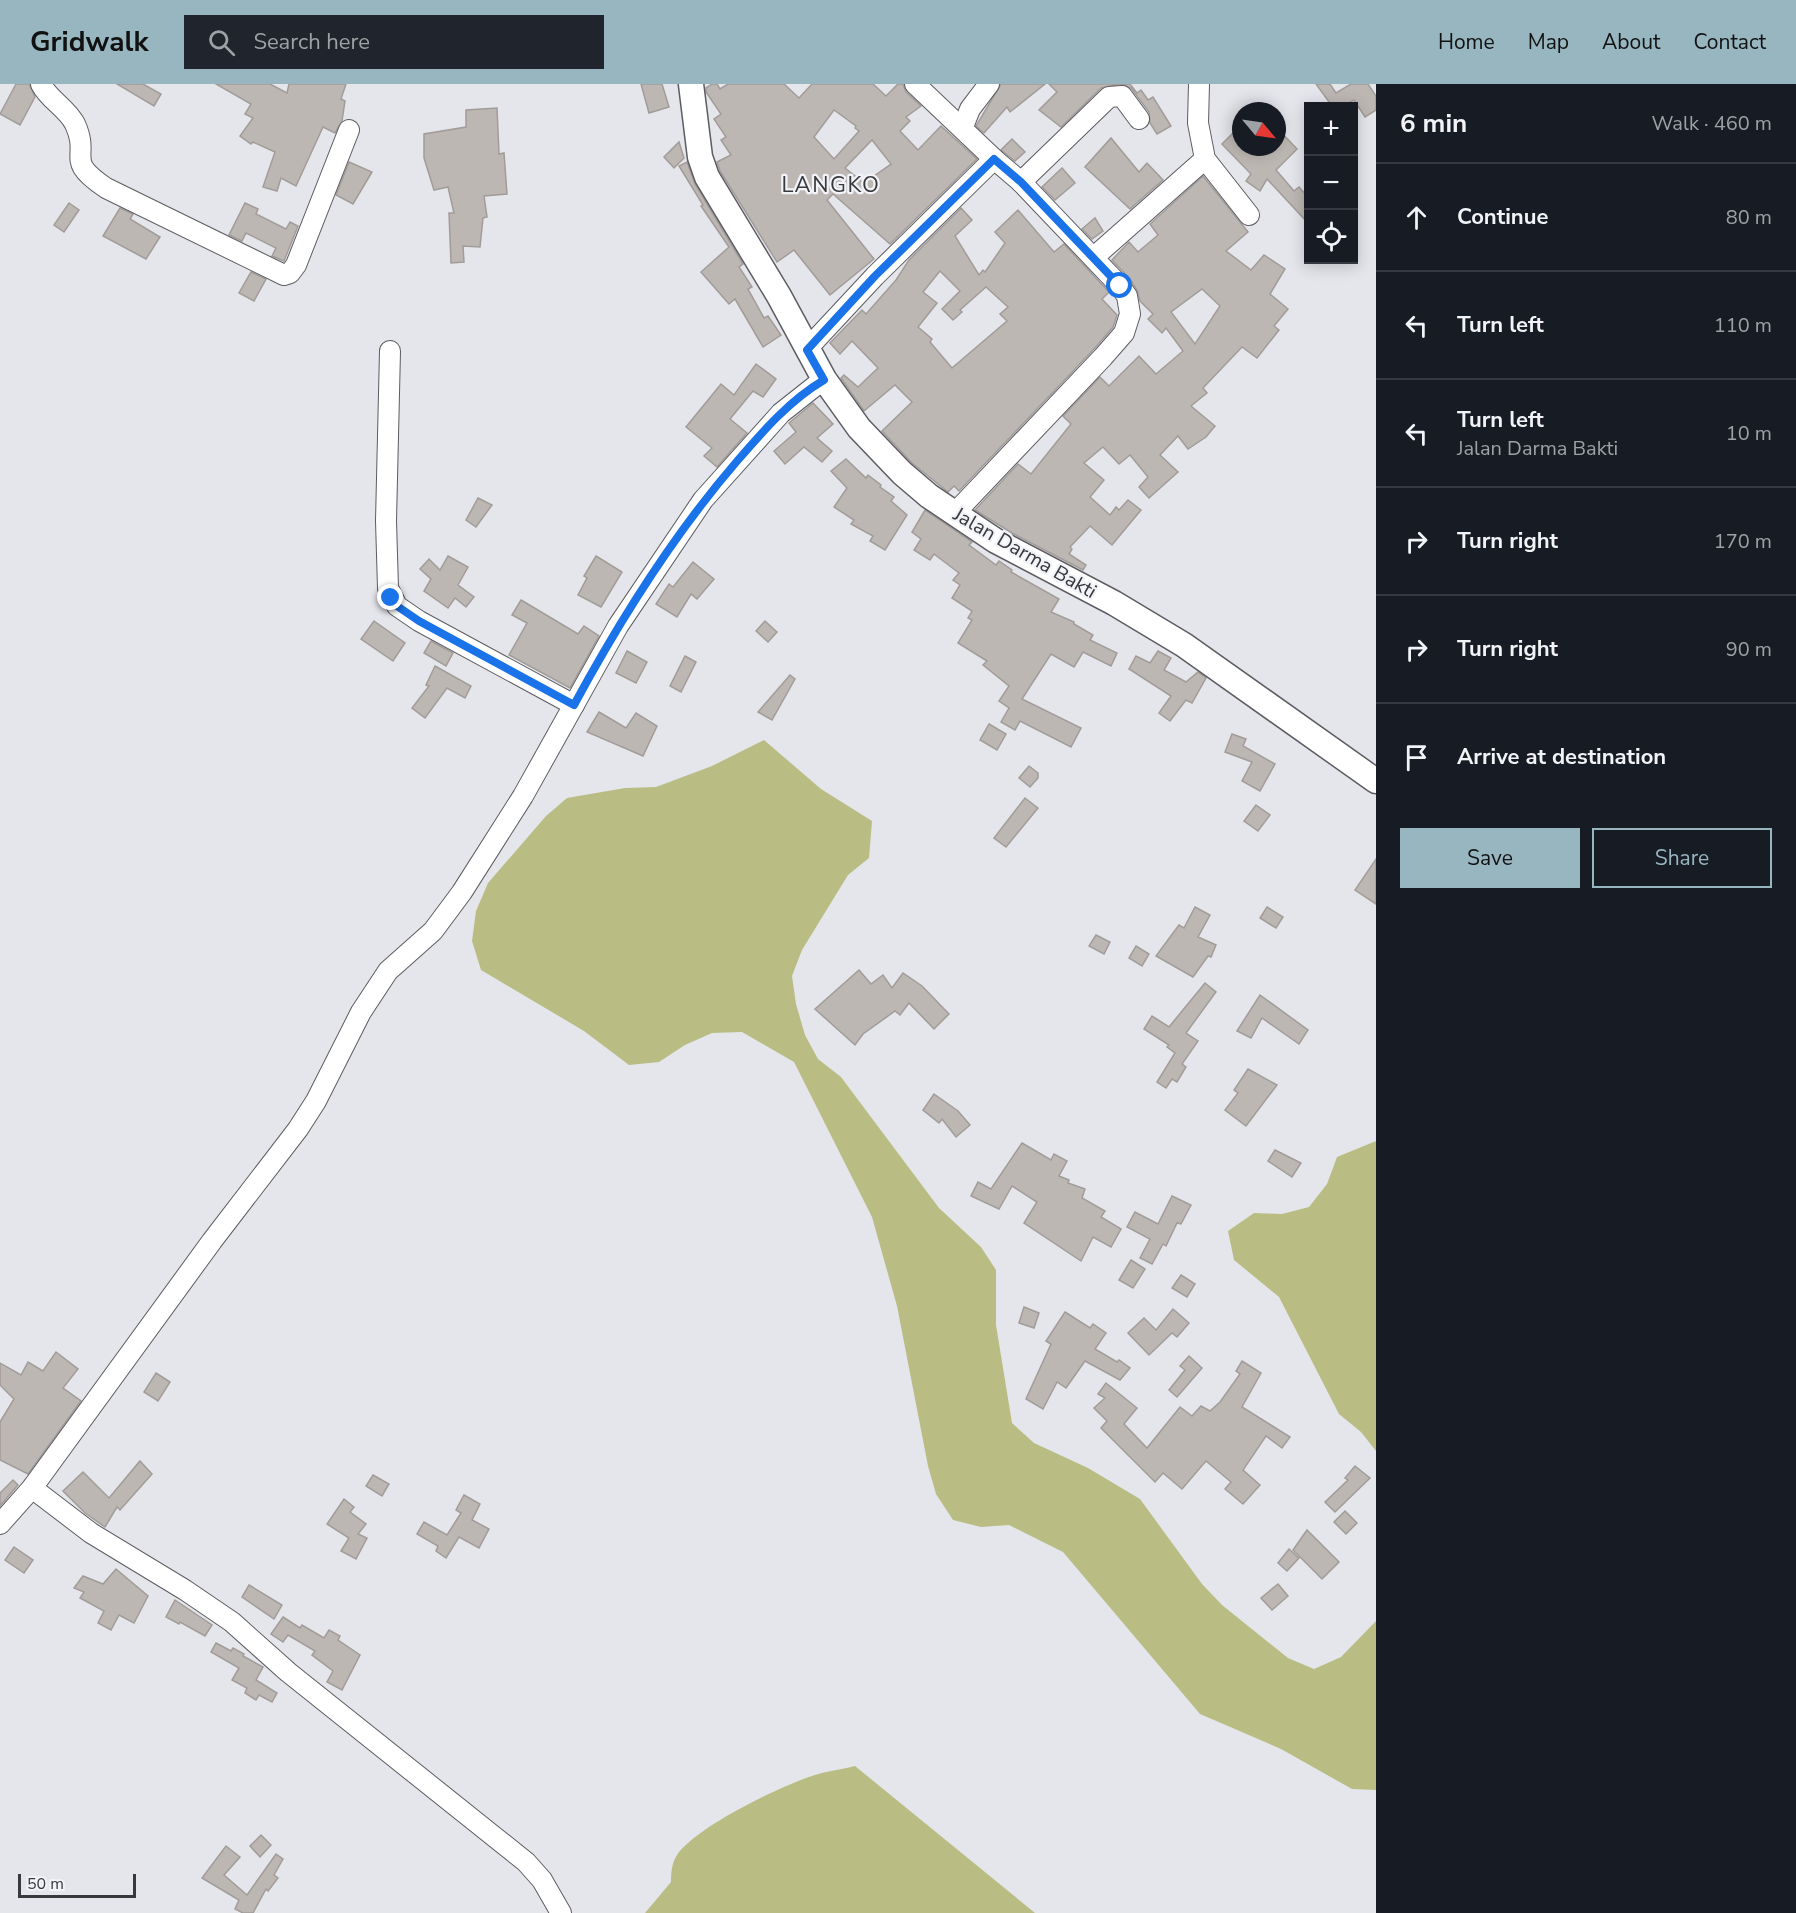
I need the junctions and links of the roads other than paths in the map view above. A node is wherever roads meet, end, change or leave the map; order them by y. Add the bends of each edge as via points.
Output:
1 (41, 84) edge
2 (691, 84) edge
3 (915, 84) edge
4 (989, 84) edge
5 (1199, 84) edge
6 (1139, 119) dead end
7 (963, 127) junction
8 (348, 130) dead end
9 (994, 159) junction
10 (1205, 159) junction
11 (1021, 182) junction
12 (1249, 215) dead end
13 (1094, 257) junction
14 (807, 350) junction
15 (390, 351) dead end
16 (824, 380) junction
17 (954, 514) junction
18 (574, 705) junction
19 (1376, 781) edge
20 (32, 1488) junction
21 (0, 1524) edge
22 (561, 1913) edge

1 - 8 street via 74,123 79,161 87,175 284,275 296,265
2 - 14 street, Jalan Darma Bakti via 700,157 707,177
3 - 7 street
4 - 7 street via 970,109
5 - 10 street via 1198,123
6 - 11 street via 1122,96 1109,97
7 - 9 street
9 - 11 street
9 - 14 street via 875,276
10 - 12 street
10 - 13 street
11 - 13 street
13 - 17 street via 1127,296 1128,324 1103,357
14 - 16 street, Jalan Darma Bakti
15 - 18 street via 386,520 391,598 419,621
16 - 17 street, Jalan Darma Bakti via 872,443
16 - 18 street via 781,413 703,500 618,626
17 - 19 street, Jalan Darma Bakti via 1021,556 1150,623
18 - 20 street via 523,796 456,900 434,931 388,970 298,1129
20 - 21 street
20 - 22 street via 91,1533 232,1622 288,1672 526,1862 542,1880

